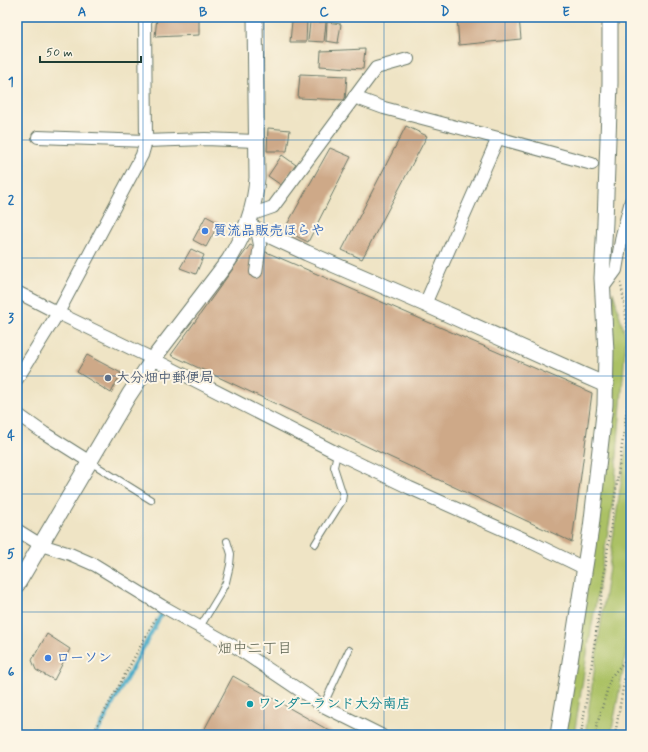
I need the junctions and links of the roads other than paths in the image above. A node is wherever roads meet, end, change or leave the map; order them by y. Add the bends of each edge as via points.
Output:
1 (145, 17) edge
2 (255, 17) edge
3 (610, 17) edge
4 (408, 59) dead end
5 (354, 97) junction
6 (38, 137) dead end
7 (498, 138) junction
8 (146, 141) junction
9 (256, 141) junction
10 (592, 164) dead end
11 (631, 201) edge
12 (251, 223) junction
13 (256, 272) dead end
14 (602, 289) junction
15 (17, 292) edge
16 (425, 304) junction
17 (58, 314) junction
18 (153, 358) junction
19 (17, 379) edge
20 (606, 385) junction
21 (17, 414) edge
22 (337, 453) junction
23 (90, 462) junction
24 (151, 500) dead end
25 (17, 530) edge
26 (227, 542) dead end
27 (315, 544) dead end
28 (41, 545) junction
29 (584, 568) junction
30 (17, 585) edge
31 (200, 627) junction
32 (349, 650) dead end
33 (324, 706) junction
34 (381, 735) edge
35 (558, 735) edge

1 - 8 street
2 - 9 street
3 - 14 street
4 - 5 street via 376,68
5 - 7 street via 384,108
5 - 12 street via 273,207
6 - 8 street
7 - 10 street
7 - 16 street
8 - 9 street
8 - 17 street via 142,155
9 - 12 street via 257,178
11 - 14 street via 616,270
12 - 13 street via 260,245
12 - 16 street via 307,253
12 - 18 street via 229,260
14 - 20 street
15 - 17 street
16 - 20 street
17 - 18 street
17 - 19 street
18 - 22 street
18 - 23 street
20 - 29 street via 591,528
21 - 23 street
22 - 27 lane via 334,467 343,495 342,501
22 - 29 street
23 - 24 lane
23 - 28 street
25 - 28 street
26 - 31 lane via 231,554 226,582
28 - 30 street
28 - 31 street via 95,565
29 - 35 street
31 - 33 street via 237,648
32 - 33 lane
33 - 34 street

